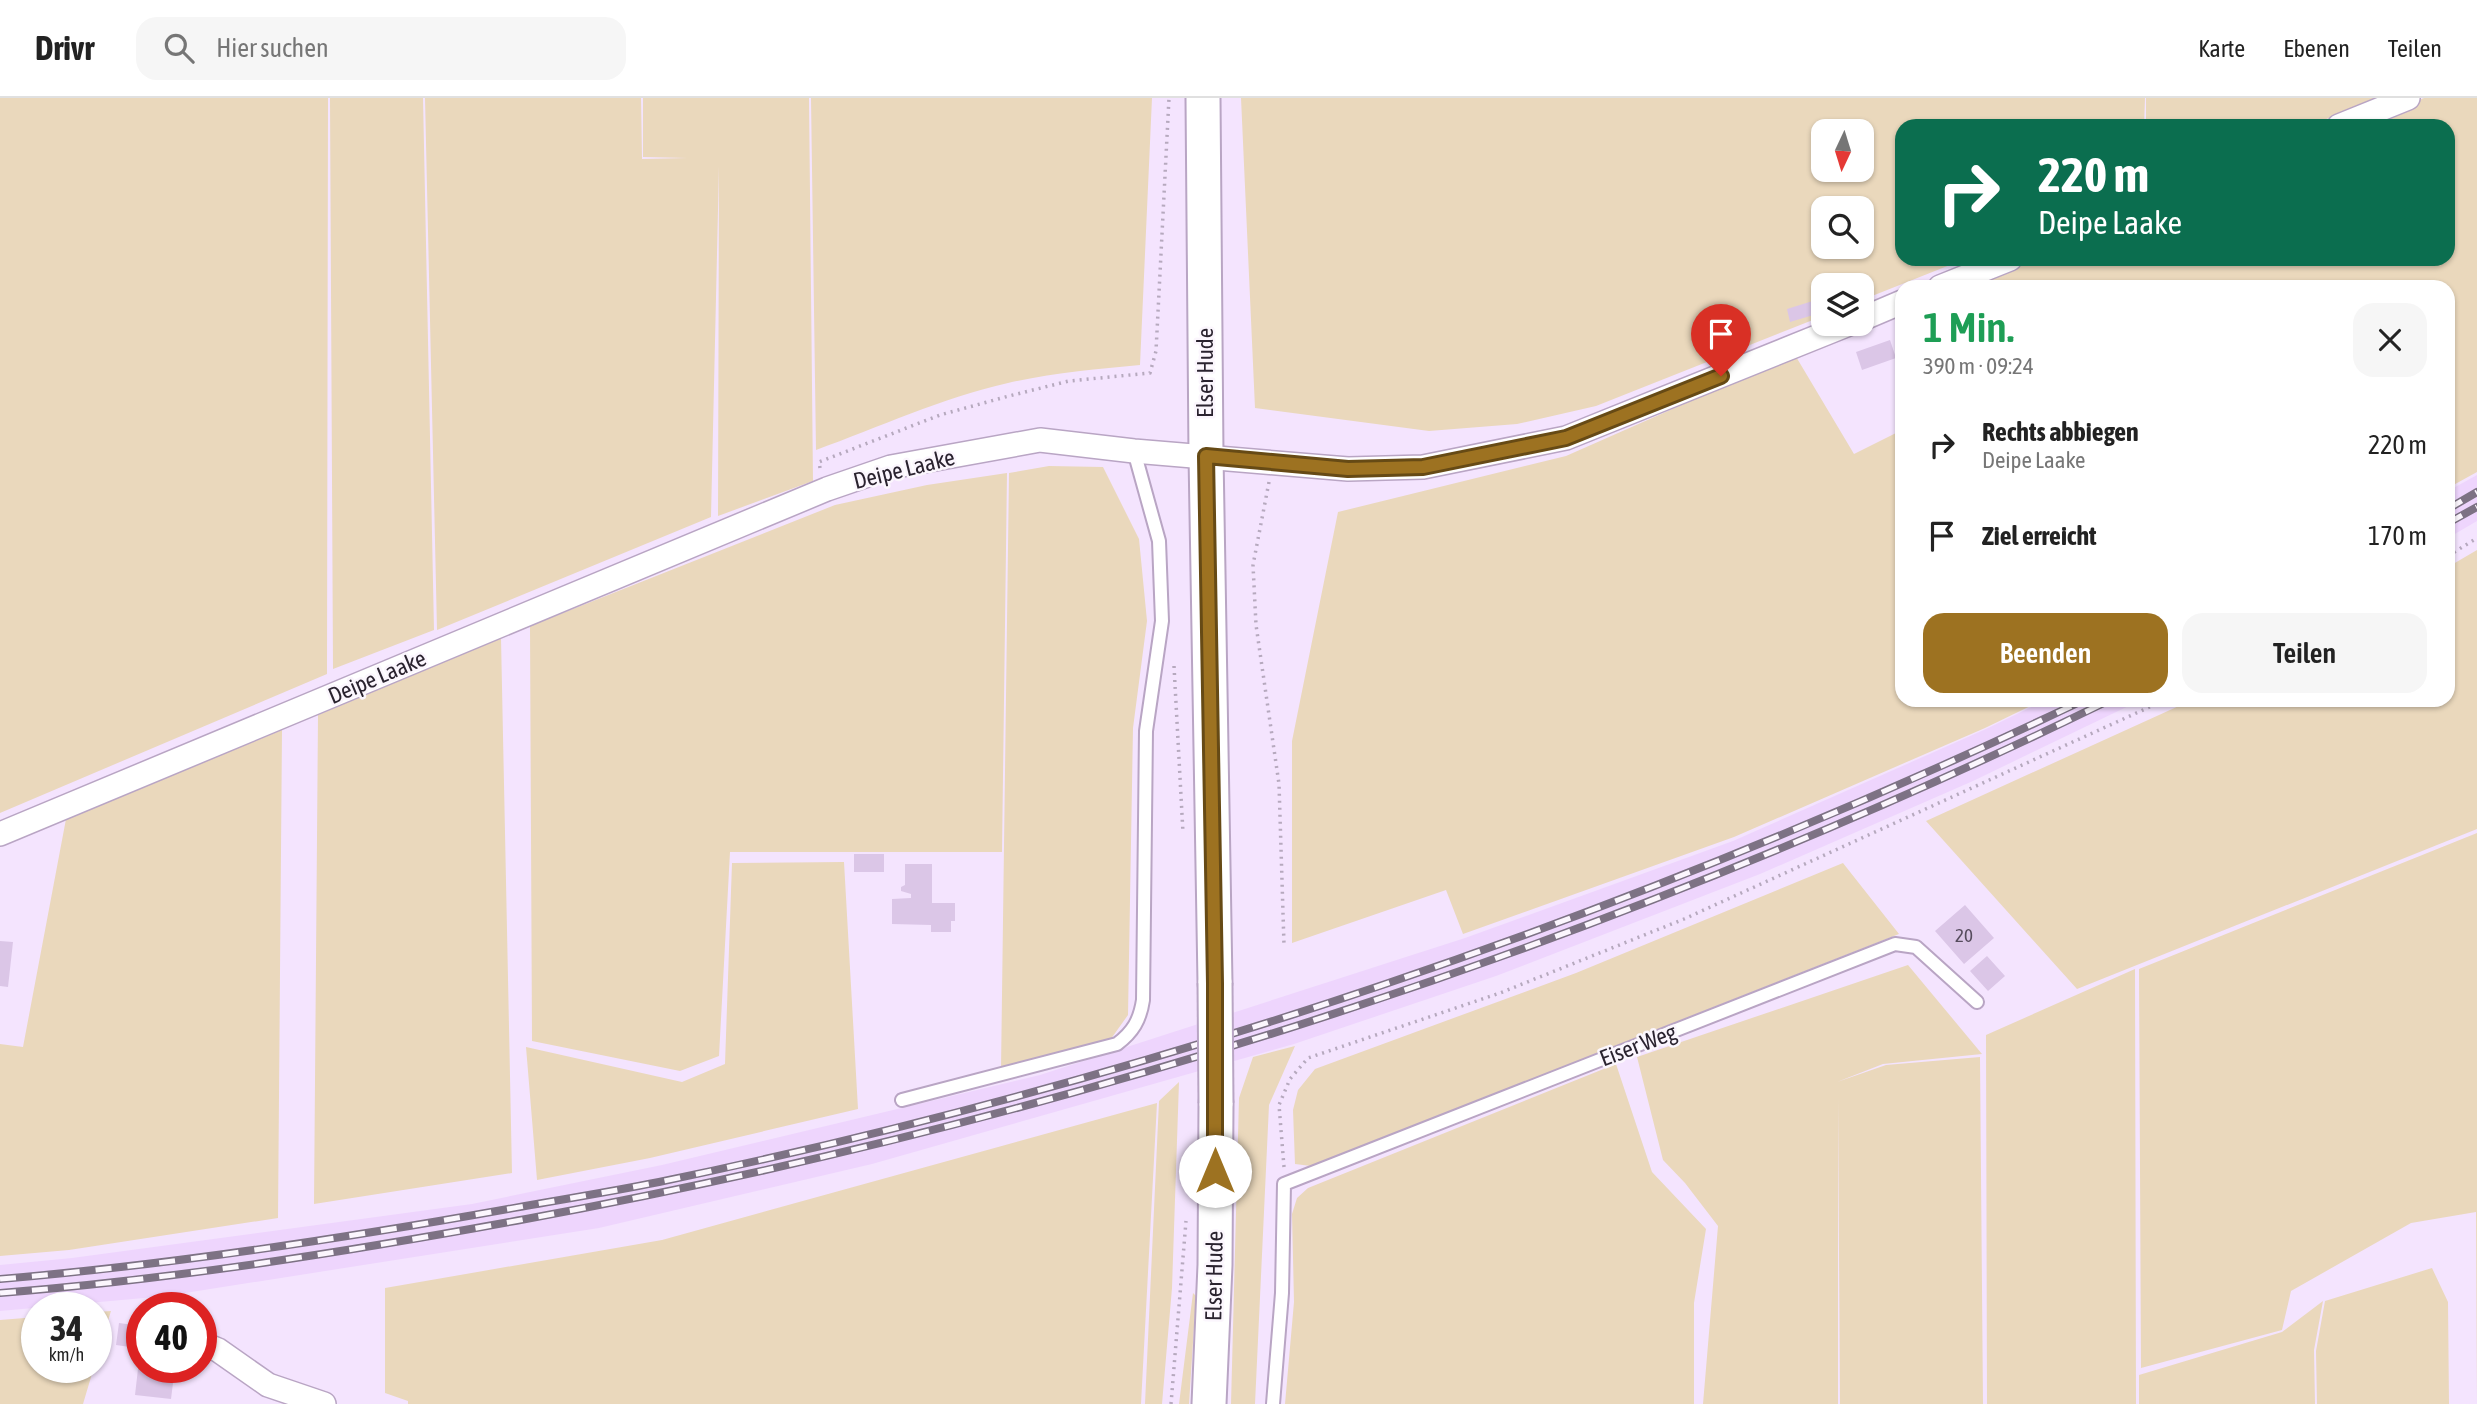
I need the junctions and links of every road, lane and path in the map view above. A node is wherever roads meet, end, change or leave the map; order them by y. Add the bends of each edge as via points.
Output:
1 (1169, 98) edge
2 (1203, 98) edge
3 (2409, 98) edge
4 (2356, 119) edge
5 (1992, 266) edge
6 (1958, 280) edge
7 (1895, 305) edge
8 (1874, 313) edge
9 (1819, 336) edge
10 (1134, 451) junction
11 (1206, 456) junction
12 (1272, 463) junction
13 (827, 489) junction
14 (2477, 538) edge
15 (2455, 552) edge
16 (1174, 660) dead end
17 (2150, 707) edge
18 (0, 834) edge
19 (1184, 842) dead end
20 (1284, 945) dead end
21 (1977, 1002) dead end
22 (902, 1100) dead end
23 (1284, 1184) junction
24 (1187, 1209) dead end
25 (217, 1350) edge
26 (324, 1404) edge
27 (1171, 1404) edge
28 (1209, 1404) edge
29 (1273, 1404) edge

1 - 13 path via 1156,351 1150,373 1069,381 940,415 818,462
2 - 11 street, Elser Hude
3 - 4 street
5 - 6 street
7 - 8 street
9 - 12 street, Deipe Laake via 1566,438 1423,467 1348,469
10 - 11 street, Deipe Laake
10 - 13 street, Deipe Laake via 1041,440 891,467
10 - 22 lane via 1159,541 1162,621 1146,731 1141,1013 1128,1036 1117,1044
11 - 12 street, Deipe Laake
11 - 28 street, Elser Hude, bridge via 1216,1102
12 - 20 path via 1253,565 1256,625 1279,784
13 - 18 street, Deipe Laake
14 - 15 path
16 - 19 path
17 - 23 path via 1684,919 1500,993 1308,1058 1290,1079 1279,1104
21 - 23 lane, Eiser Weg via 1916,947 1895,944
23 - 29 lane
24 - 27 path
25 - 26 street via 268,1385

